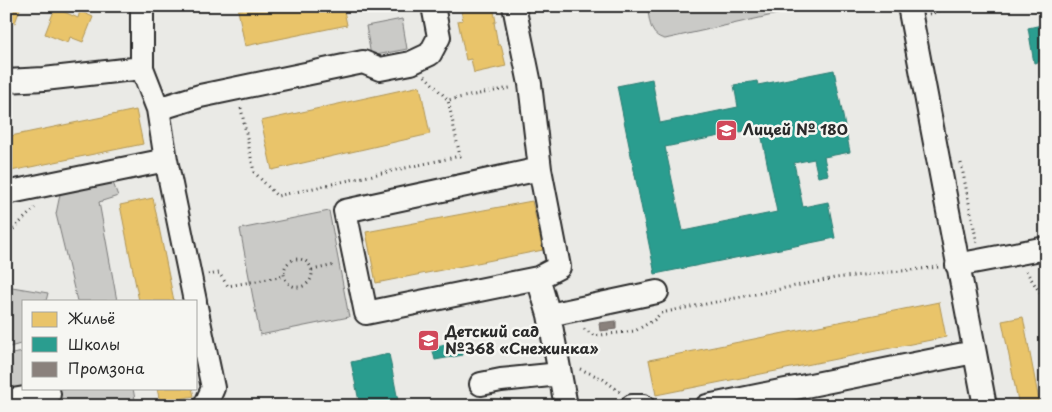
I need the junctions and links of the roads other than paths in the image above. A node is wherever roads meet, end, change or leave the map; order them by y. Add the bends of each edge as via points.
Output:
1 (142, 6) edge
2 (433, 6) edge
3 (514, 6) edge
4 (910, 12) edge
5 (142, 68) junction
6 (6, 81) edge
7 (158, 109) junction
8 (166, 160) junction
9 (540, 169) junction
10 (6, 193) edge
11 (1046, 248) edge
12 (958, 264) junction
13 (538, 278) junction
14 (657, 292) dead end
15 (195, 300) edge
16 (549, 315) junction
17 (198, 316) edge
18 (974, 352) junction
19 (558, 367) junction
20 (481, 384) dead end
21 (49, 394) dead end
22 (6, 402) edge
23 (205, 406) edge
24 (566, 406) edge
25 (707, 406) edge
26 (985, 406) edge

1 - 5 street
2 - 7 street via 439,37 430,54 410,63 380,69 363,62 200,96
3 - 9 street via 530,84
4 - 12 street
5 - 6 street
5 - 7 street
7 - 8 street
8 - 10 street
8 - 15 street
9 - 13 street via 559,267
9 - 13 street via 345,211 366,313
11 - 12 street
12 - 18 street
13 - 16 street
14 - 16 street
16 - 19 street
17 - 23 street via 213,388
18 - 25 street
18 - 26 street
19 - 20 street
19 - 24 street
21 - 22 street

